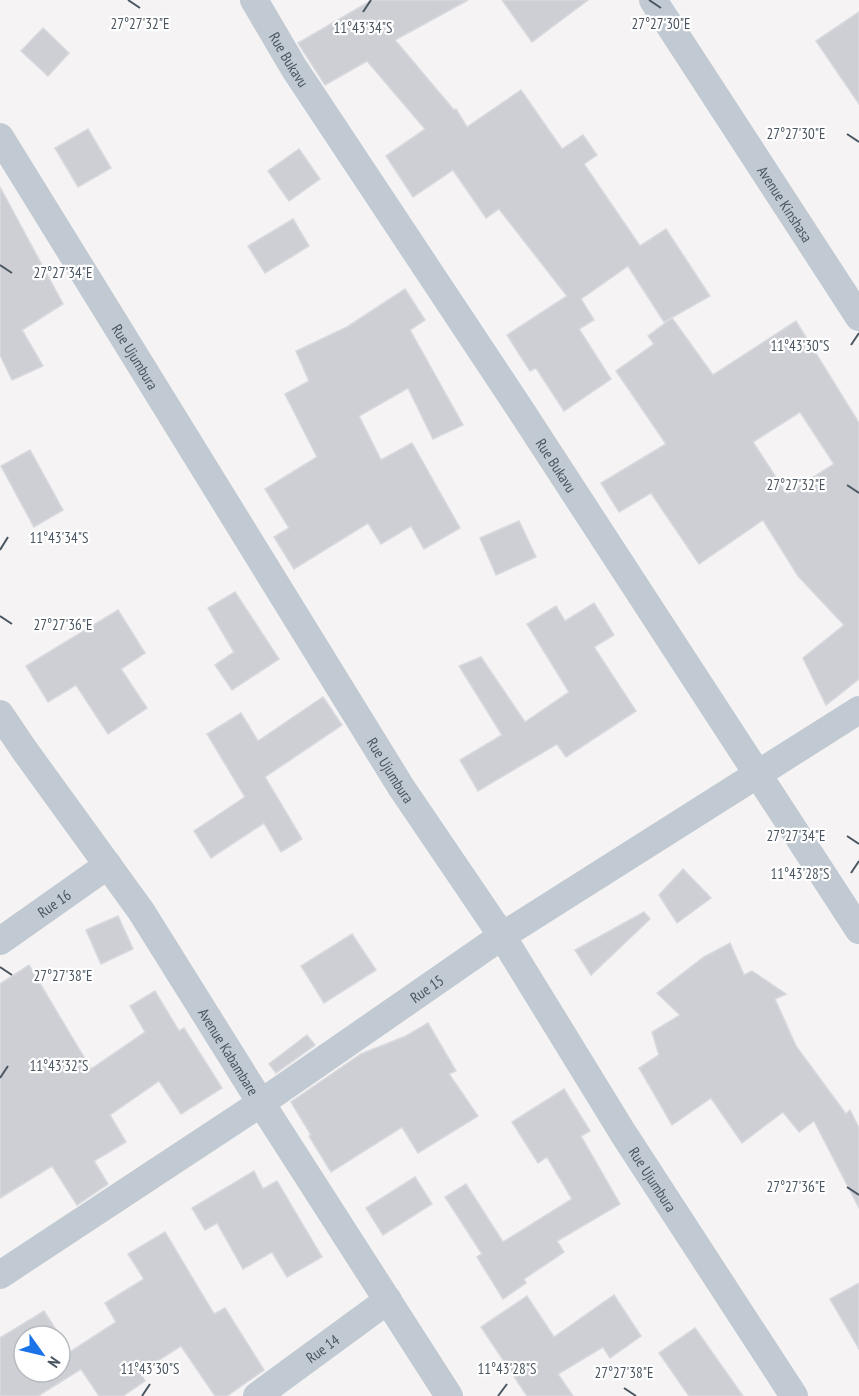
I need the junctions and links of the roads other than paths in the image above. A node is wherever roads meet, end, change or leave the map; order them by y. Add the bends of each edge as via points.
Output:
1 (254, 0) edge
2 (653, 0) edge
3 (0, 137) edge
4 (859, 317) edge
5 (859, 710) edge
6 (0, 714) edge
7 (759, 774) junction
8 (108, 865) junction
9 (859, 930) edge
10 (502, 936) junction
11 (0, 941) edge
12 (261, 1103) junction
13 (0, 1275) edge
14 (388, 1300) junction
15 (256, 1396) edge
16 (449, 1396) edge
17 (794, 1396) edge

1 - 7 street, Rue Bukavu via 294,68
2 - 4 street, Avenue Kinshasa
3 - 10 street, Rue Ujumbura via 395,777
5 - 7 street, Rue 15
6 - 8 street, Avenue Kabambare
7 - 9 street, Rue Bukavu
7 - 10 street, Rue 15
8 - 11 street, Rue 16
8 - 12 street, Avenue Kabambare
10 - 12 street, Rue 15
10 - 17 street, Rue Ujumbura via 622,1133
12 - 13 street, Rue 15
12 - 14 street, Avenue Kabambare
14 - 15 street, Rue 14
14 - 16 street, Avenue Kabambare

